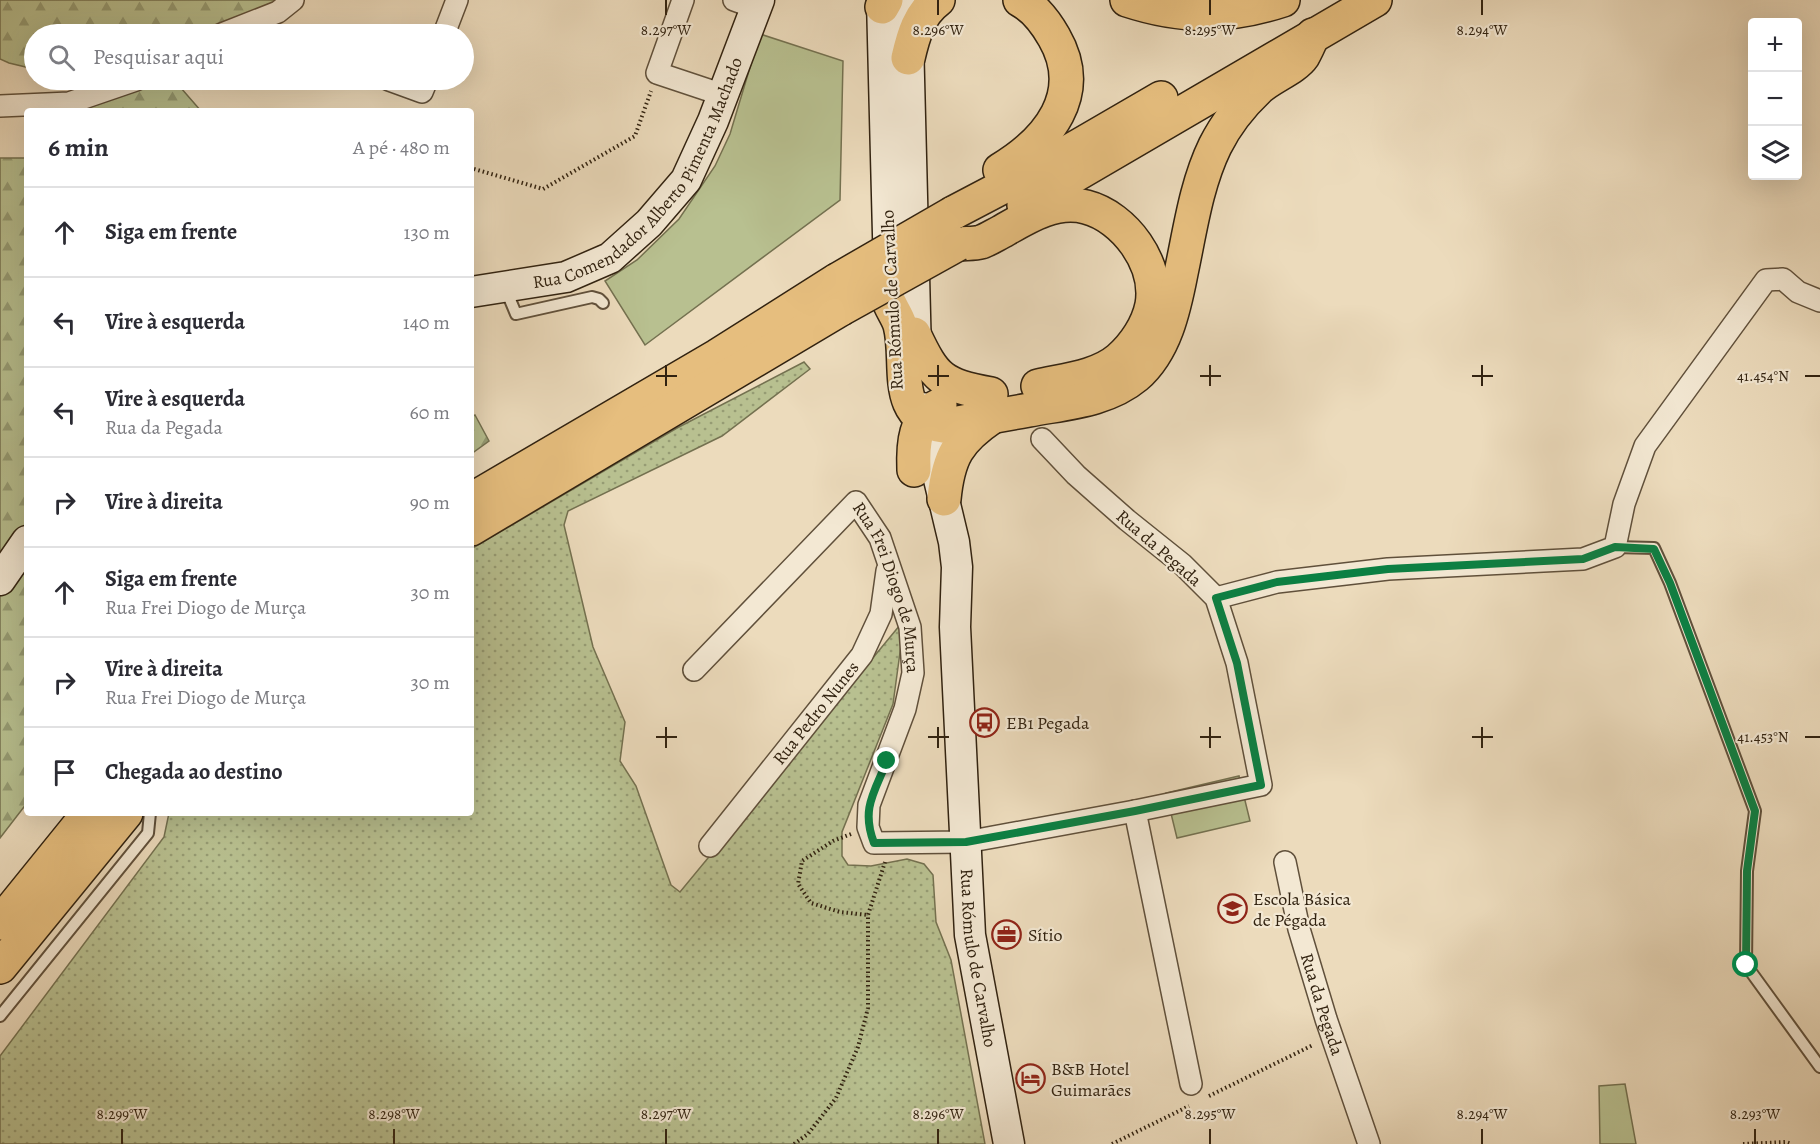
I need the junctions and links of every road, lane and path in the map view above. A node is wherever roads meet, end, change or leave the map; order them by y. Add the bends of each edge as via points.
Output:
1 (293, 0) edge
2 (457, 0) edge
3 (683, 0) edge
4 (938, 0) edge
5 (1020, 0) edge
6 (1127, 0) edge
7 (1283, 0) edge
8 (1330, 0) edge
9 (1375, 0) edge
10 (889, 2) edge
11 (750, 3) edge
12 (247, 24) edge
13 (448, 24) edge
14 (1313, 35) junction
15 (908, 58) junction
16 (657, 73) junction
17 (107, 90) edge
18 (723, 95) junction
19 (0, 106) edge
20 (474, 169) dead end
21 (955, 228) junction
22 (504, 287) junction
23 (474, 292) edge
24 (839, 295) junction
25 (1820, 301) edge
26 (603, 303) dead end
27 (890, 304) junction
28 (914, 334) junction
29 (992, 405) junction
30 (924, 419) junction
31 (1042, 439) dead end
32 (914, 470) junction
33 (474, 498) edge
34 (944, 499) junction
35 (474, 527) edge
36 (24, 545) edge
37 (1615, 547) junction
38 (888, 564) junction
39 (0, 580) edge
40 (1216, 598) junction
41 (955, 627) junction
42 (694, 670) dead end
43 (1135, 811) junction
44 (87, 816) edge
45 (124, 816) edge
46 (150, 816) edge
47 (868, 826) junction
48 (966, 842) junction
49 (890, 844) junction
50 (710, 846) dead end
51 (1285, 862) dead end
52 (868, 915) junction
53 (0, 923) edge
54 (0, 967) edge
55 (0, 1016) edge
56 (1332, 1035) junction
57 (1820, 1067) edge
58 (1198, 1094) junction
59 (794, 1144) edge
60 (1009, 1144) edge
61 (1112, 1144) edge
62 (1369, 1144) edge
63 (1743, 1144) edge
64 (1792, 1144) edge

1 - 12 street via 278,12
2 - 13 street
3 - 16 street
4 - 15 highway via 921,17
5 - 21 highway via 1037,14 1059,45 1066,61 1066,93 1047,132 1012,163 961,194
6 - 7 highway via 1199,15 1253,9
8 - 21 highway via 1056,159
9 - 14 highway
10 - 15 main road, Rua Rómulo de Carvalho
10 - 27 main road, Rua Rómulo de Carvalho
11 - 18 main road, Rua Comendador Alberto Pimenta Machado
14 - 21 highway
14 - 29 highway via 1302,58 1260,87 1219,137 1201,184 1171,317 1144,367 1121,387 1101,396
15 - 28 main road, Rua Rómulo de Carvalho
16 - 18 street
16 - 20 path via 635,136 543,189
17 - 19 street via 69,103
18 - 22 main road, Rua Comendador Alberto Pimenta Machado via 686,180 650,223 610,258 566,277
21 - 24 highway, bridge
21 - 29 highway via 981,242 1036,213 1061,205 1087,207 1113,219 1134,240 1152,283 1148,320 1118,359 1100,370
22 - 23 main road, Rua Comendador Alberto Pimenta Machado
22 - 26 lane via 516,314 592,297
24 - 33 highway via 708,362
24 - 35 highway
25 - 37 street via 1798,292 1783,279 1766,280 1645,446 1624,504
27 - 30 highway via 900,326 910,404
27 - 32 main road, Rua Rómulo de Carvalho via 895,387
28 - 29 highway via 930,367 943,380
28 - 30 main road, Rua Rómulo de Carvalho
29 - 30 highway via 943,426
29 - 34 highway via 957,448 946,477
30 - 32 highway via 913,446
30 - 34 main road, Rua Rómulo de Carvalho
31 - 40 street, Rua da Pegada via 1076,475 1182,564
32 - 41 main road, Rua Rómulo de Carvalho via 939,543
34 - 41 main road, Rua Rómulo de Carvalho via 957,567
36 - 39 main road
37 - 40 street via 1583,559 1388,569 1277,582
37 - 57 lane via 1654,549 1670,583 1755,811 1747,871 1746,965
38 - 42 street, Rua Frei Diogo de Murça via 880,538 856,502
38 - 47 street, Rua Frei Diogo de Murça via 910,627 913,673 905,709 869,805
38 - 50 street, Rua Pedro Nunes via 881,614 862,655
40 - 43 street, Rua da Pegada via 1237,663 1261,785
41 - 48 main road, Rua Rómulo de Carvalho
43 - 48 street
43 - 58 street
44 - 53 highway
45 - 54 highway
46 - 55 lane via 148,833
47 - 49 street via 874,843
47 - 52 path via 833,841 802,861 798,884 811,903
48 - 49 street
48 - 60 main road, Rua Rómulo de Carvalho via 970,935
49 - 52 path
51 - 56 street, Rua da Pegada via 1299,928
52 - 59 path via 868,1008 858,1047 836,1098 808,1134
56 - 58 path
56 - 62 street, Rua da Pegada
58 - 61 path
63 - 64 path

